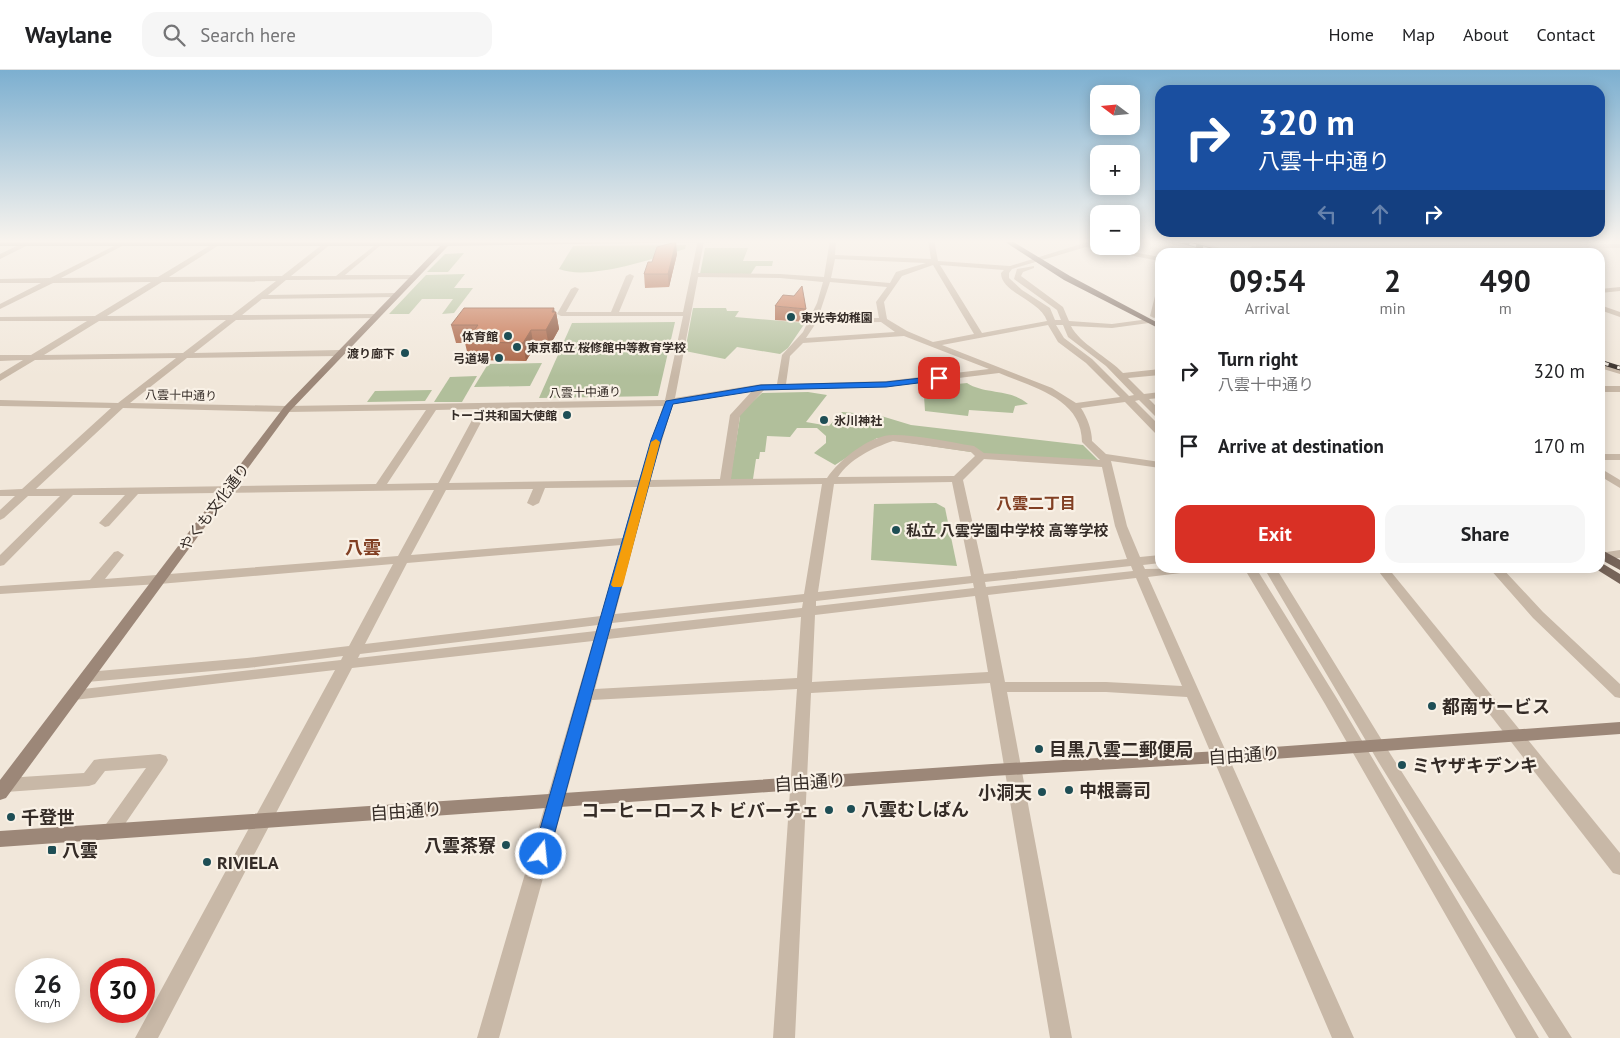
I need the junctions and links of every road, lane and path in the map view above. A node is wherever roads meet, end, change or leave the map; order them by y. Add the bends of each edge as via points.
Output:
1 (42, 285) edge
2 (151, 285) edge
3 (274, 285) edge
4 (405, 285) edge
5 (626, 285) edge
6 (692, 285) edge
7 (825, 285) edge
8 (892, 285) edge
9 (949, 285) edge
10 (1010, 285) edge
11 (1027, 285) edge
12 (1089, 285) edge
13 (575, 289) dead end
14 (1620, 289) edge
15 (1605, 290) edge
16 (395, 295) junction
17 (260, 296) junction
18 (2, 306) edge
19 (1605, 309) edge
20 (614, 314) junction
21 (687, 314) junction
22 (1620, 315) edge
23 (375, 316) junction
24 (233, 317) junction
25 (98, 318) junction
26 (0, 319) edge
27 (1154, 319) edge
28 (883, 320) junction
29 (812, 321) junction
30 (1052, 322) junction
31 (1066, 323) junction
32 (904, 333) junction
33 (979, 335) junction
34 (800, 341) junction
35 (934, 344) junction
36 (340, 353) junction
37 (186, 354) junction
38 (35, 356) junction
39 (0, 358) edge
40 (1605, 358) edge
41 (1620, 363) edge
42 (1605, 366) edge
43 (998, 371) junction
44 (1620, 371) edge
45 (1155, 372) edge
46 (1120, 376) junction
47 (0, 378) edge
48 (761, 388) junction
49 (781, 388) junction
50 (1605, 389) edge
51 (1620, 389) edge
52 (1155, 396) edge
53 (1141, 397) junction
54 (1127, 399) junction
55 (669, 402) junction
56 (0, 403) edge
57 (120, 406) junction
58 (485, 406) junction
59 (1074, 406) junction
60 (433, 407) junction
61 (287, 409) junction
62 (1155, 411) edge
63 (1155, 427) edge
64 (981, 456) junction
65 (1605, 457) edge
66 (1620, 457) edge
67 (1105, 460) junction
68 (1155, 465) edge
69 (1605, 474) edge
70 (957, 479) junction
71 (829, 481) junction
72 (726, 483) junction
73 (644, 484) junction
74 (1620, 485) edge
75 (540, 486) junction
76 (442, 487) junction
77 (379, 488) junction
78 (226, 491) junction
79 (70, 492) junction
80 (134, 492) junction
81 (0, 493) edge
82 (25, 493) junction
83 (533, 503) dead end
84 (0, 516) edge
85 (105, 523) dead end
86 (629, 541) junction
87 (118, 554) dead end
88 (1620, 554) edge
89 (1605, 557) edge
90 (402, 560) junction
91 (1605, 560) edge
92 (0, 562) edge
93 (1155, 562) edge
94 (1605, 563) edge
95 (1620, 566) edge
96 (1138, 568) junction
97 (1155, 568) edge
98 (1253, 573) edge
99 (1273, 573) edge
100 (1386, 573) edge
101 (1499, 573) edge
102 (159, 580) junction
103 (1620, 580) edge
104 (94, 584) junction
105 (980, 585) junction
106 (0, 590) edge
107 (810, 604) junction
108 (607, 620) junction
109 (602, 636) junction
110 (355, 650) junction
111 (347, 665) junction
112 (87, 677) junction
113 (997, 682) junction
114 (805, 685) junction
115 (1193, 692) junction
116 (1620, 693) edge
117 (74, 695) junction
118 (586, 695) junction
119 (1620, 728) edge
120 (1516, 735) junction
121 (1377, 746) junction
122 (1357, 748) junction
123 (1219, 757) junction
124 (1012, 768) junction
125 (800, 783) junction
126 (3, 789) edge
127 (556, 801) junction
128 (263, 822) junction
129 (110, 832) junction
130 (0, 839) edge
131 (1620, 867) edge
132 (146, 1038) edge
133 (488, 1038) edge
134 (784, 1038) edge
135 (1062, 1038) edge
136 (1343, 1038) edge
137 (1528, 1038) edge
138 (1560, 1038) edge

1 - 18 street
2 - 25 street
3 - 17 street
4 - 16 street, やくも文化通り
5 - 20 street
6 - 21 street
7 - 29 street
8 - 28 street via 880,302
9 - 33 street
10 - 30 street via 1047,310
11 - 31 street via 1060,309
12 - 27 main road
13 - 20 street via 561,314
14 - 15 street
16 - 17 street
16 - 23 street, やくも文化通り
17 - 24 street
19 - 22 street
20 - 21 street
21 - 55 street
23 - 24 street
23 - 36 street, やくも文化通り
24 - 25 street
24 - 37 street
25 - 26 street
25 - 38 street
27 - 31 street via 1112,326
28 - 29 street
28 - 32 street
29 - 34 street
30 - 31 street
30 - 33 street
30 - 54 street via 1061,340 1089,361
31 - 46 street via 1071,335
32 - 34 street
32 - 35 street
33 - 35 street
34 - 49 street via 786,355
35 - 43 street
36 - 37 street
36 - 61 street, やくも文化通り
37 - 38 street
37 - 57 street
38 - 39 street
38 - 47 street
40 - 41 street
42 - 44 street
43 - 49 street, 八雲十中通り via 886,384
43 - 59 street, 八雲十中通り via 1049,390
45 - 46 street
46 - 53 street
48 - 49 street, 八雲十中通り
48 - 55 street, 八雲十中通り
48 - 72 street via 735,415
50 - 51 street
52 - 53 street
53 - 54 street
53 - 62 street
54 - 59 street
54 - 63 street
55 - 58 street, 八雲十中通り
55 - 73 street
56 - 57 street, 八雲十中通り
57 - 61 street, 八雲十中通り
57 - 82 street
58 - 60 street, 八雲十中通り
58 - 76 street
59 - 67 street via 1080,414 1087,442
60 - 61 street, 八雲十中通り
60 - 77 street
61 - 78 street, やくも文化通り
64 - 67 street
64 - 70 street
64 - 71 street via 974,449 892,438 852,456
65 - 66 street
67 - 68 street
67 - 96 street via 1121,526
69 - 74 street
70 - 71 street
70 - 105 street
71 - 72 street
71 - 107 street
72 - 73 street
73 - 75 street
73 - 86 street
75 - 76 street
75 - 83 street
76 - 77 street
76 - 90 street
77 - 78 street
78 - 80 street
78 - 102 street, やくも文化通り
79 - 80 street
79 - 82 street
79 - 92 street
80 - 85 street
81 - 82 street
82 - 84 street
86 - 90 street
86 - 108 street
87 - 104 street
88 - 89 street
90 - 102 street
90 - 110 street
91 - 95 main road
93 - 96 street
94 - 103 main road
96 - 97 street
96 - 105 street
96 - 115 street
98 - 122 street
99 - 121 street
100 - 120 street
101 - 116 street via 1538,616
102 - 104 street
102 - 112 street, やくも文化通り
104 - 106 street
105 - 107 street
105 - 113 street
107 - 108 street
107 - 109 street
107 - 114 street
108 - 109 street
108 - 110 street
109 - 111 street
109 - 118 street
110 - 111 street
110 - 112 street
111 - 117 street
111 - 128 street
112 - 117 street, やくも文化通り
113 - 114 street
113 - 115 street
113 - 124 street
114 - 118 street
114 - 125 street
115 - 123 street
117 - 126 street, やくも文化通り
118 - 127 street
119 - 120 street, 自由通り
120 - 121 street, 自由通り
120 - 131 street
121 - 122 street, 自由通り
121 - 138 street
122 - 123 street, 自由通り
122 - 137 street
123 - 124 street, 自由通り
123 - 136 street
124 - 125 street, 自由通り
124 - 135 street
125 - 127 street, 自由通り
125 - 134 street
126 - 129 street via 89,780 100,765 160,760
127 - 128 street, 自由通り
127 - 133 street
128 - 129 street, 自由通り
128 - 132 street
129 - 130 street, 自由通り

